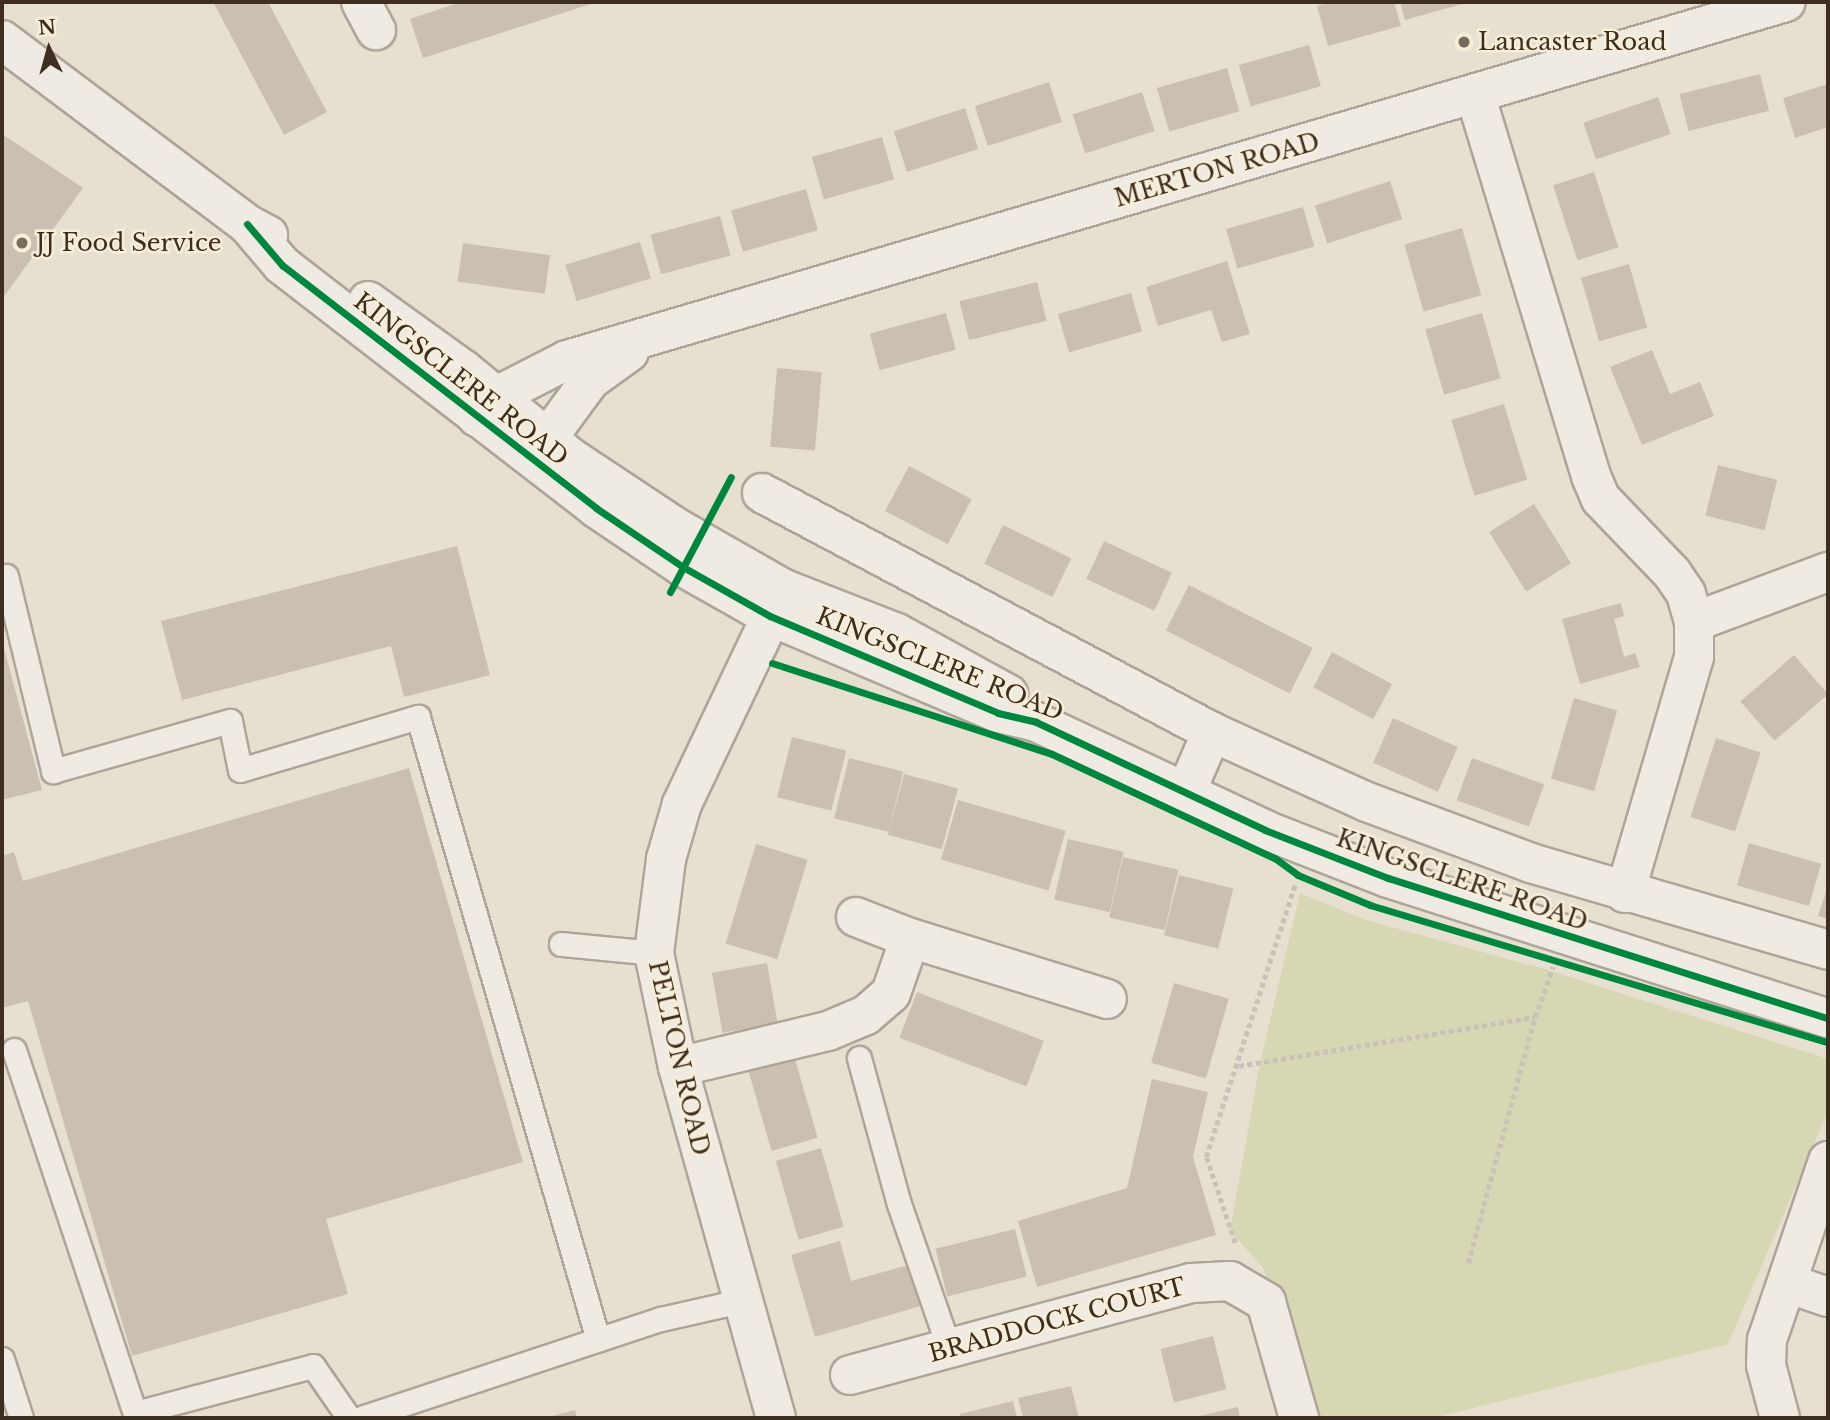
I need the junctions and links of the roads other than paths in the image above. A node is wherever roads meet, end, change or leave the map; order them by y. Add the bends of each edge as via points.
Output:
1 (1786, 2) edge
2 (2, 40) edge
3 (1475, 94) junction
4 (649, 340) junction
5 (486, 407) junction
6 (539, 448) junction
7 (762, 493) dead end
8 (1828, 572) edge
9 (6, 576) dead end
10 (777, 602) junction
11 (1694, 622) junction
12 (1212, 732) junction
13 (1185, 794) junction
14 (1625, 892) junction
15 (856, 917) dead end
16 (910, 938) junction
17 (561, 944) dead end
18 (1828, 950) edge
19 (654, 953) junction
20 (1107, 999) dead end
21 (1828, 1018) edge
22 (14, 1050) dead end
23 (859, 1058) dead end
24 (678, 1067) junction
25 (1828, 1161) edge
26 (1787, 1283) junction
27 (1828, 1297) edge
28 (740, 1301) junction
29 (598, 1340) junction
30 (949, 1348) junction
31 (2, 1359) edge
32 (850, 1375) dead end
33 (21, 1418) edge
34 (349, 1418) edge
35 (361, 1418) edge
36 (776, 1418) edge
37 (1299, 1418) edge
38 (1780, 1418) edge

1 - 3 street, MERTON ROAD
2 - 5 street, KINGSCLERE ROAD via 247,224 296,249
3 - 4 street, MERTON ROAD via 759,302
3 - 11 street via 1591,477 1601,499 1672,573 1686,594
4 - 5 street, MERTON ROAD via 566,360
4 - 6 street, MERTON ROAD via 590,380
5 - 6 street, KINGSCLERE ROAD
6 - 10 street, KINGSCLERE ROAD via 653,514
7 - 12 street, KINGSCLERE ROAD
8 - 11 street
9 - 29 lane via 52,771 230,720 240,770 418,717
10 - 13 street, KINGSCLERE ROAD via 897,633 1009,694 1036,722
10 - 19 street, PELTON ROAD via 682,804 666,859
11 - 14 street via 1694,657
12 - 13 street
12 - 14 street, KINGSCLERE ROAD via 1367,802
13 - 21 street, KINGSCLERE ROAD via 1388,878
14 - 18 street, KINGSCLERE ROAD
15 - 16 street
16 - 20 street
16 - 24 street via 891,993 866,1015 828,1031
17 - 19 lane
19 - 24 street, PELTON ROAD
22 - 34 lane via 135,1413 313,1366
23 - 30 lane via 899,1204
24 - 28 street, PELTON ROAD
25 - 26 street
26 - 27 street
26 - 38 street via 1767,1340 1766,1365
28 - 29 lane via 661,1319
28 - 36 street, PELTON ROAD
29 - 35 lane
30 - 32 street, BRADDOCK COURT
30 - 37 street, BRADDOCK COURT via 1191,1283 1230,1281 1266,1302
31 - 33 lane

